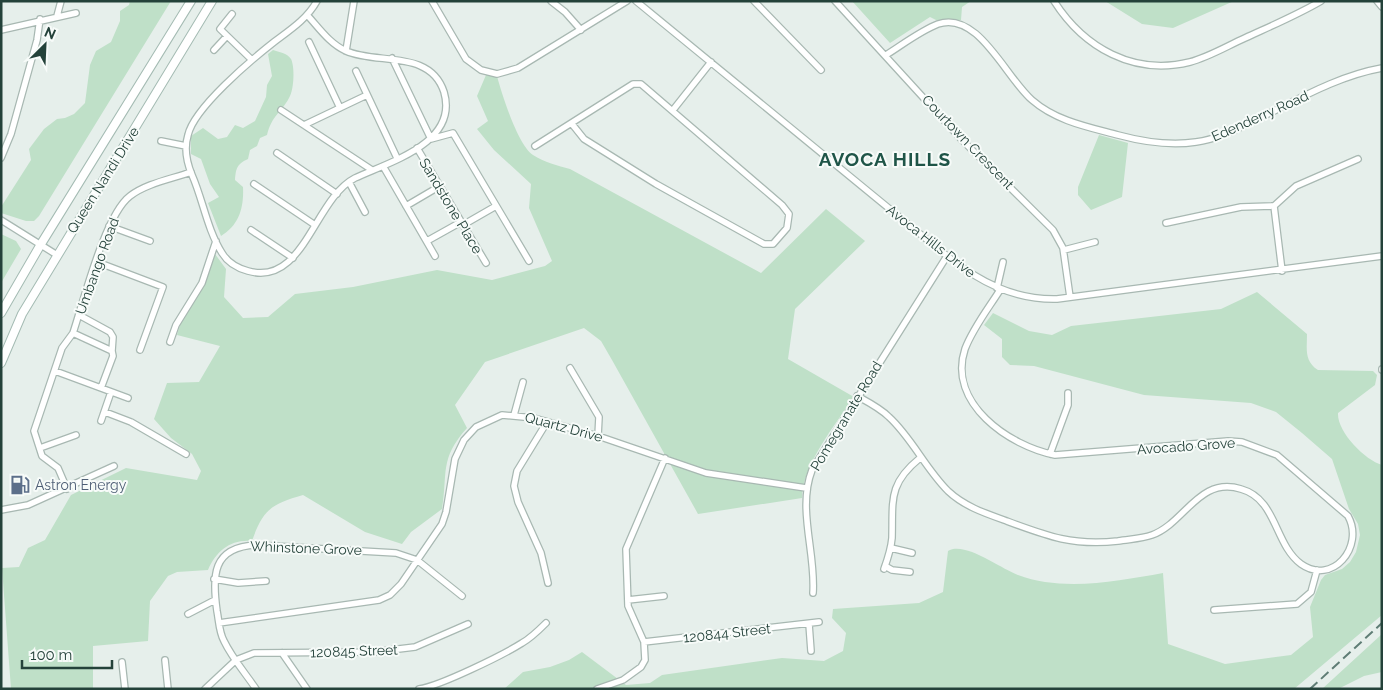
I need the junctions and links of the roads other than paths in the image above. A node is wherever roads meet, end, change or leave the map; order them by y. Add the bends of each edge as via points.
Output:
1 (61, 1) edge
2 (191, 1) edge
3 (212, 1) edge
4 (317, 1) edge
5 (354, 1) edge
6 (432, 1) edge
7 (550, 1) edge
8 (627, 1) edge
9 (636, 1) edge
10 (754, 1) edge
11 (836, 1) edge
12 (1054, 1) edge
13 (1321, 1) edge
14 (1377, 1) edge
15 (1382, 7) edge
16 (76, 13) dead end
17 (232, 14) dead end
18 (57, 16) junction
19 (308, 16) junction
20 (40, 20) junction
21 (1, 30) edge
22 (581, 30) junction
23 (227, 36) junction
24 (309, 42) dead end
25 (214, 50) dead end
26 (346, 51) junction
27 (886, 55) junction
28 (392, 58) junction
29 (252, 60) junction
30 (711, 62) junction
31 (1382, 68) edge
32 (821, 70) dead end
33 (356, 71) dead end
34 (367, 95) junction
35 (340, 108) junction
36 (282, 110) dead end
37 (673, 110) junction
38 (572, 124) junction
39 (304, 125) junction
40 (431, 139) junction
41 (160, 141) dead end
42 (186, 146) junction
43 (535, 146) dead end
44 (417, 148) junction
45 (277, 153) dead end
46 (1, 158) edge
47 (397, 158) junction
48 (1358, 159) dead end
49 (382, 166) junction
50 (372, 170) junction
51 (191, 172) junction
52 (349, 182) junction
53 (254, 184) dead end
54 (440, 186) junction
55 (337, 194) junction
56 (406, 206) junction
57 (496, 206) junction
58 (1274, 206) junction
59 (365, 212) dead end
60 (1, 220) edge
61 (1166, 223) dead end
62 (462, 224) junction
63 (315, 225) junction
64 (110, 226) junction
65 (251, 230) dead end
66 (150, 240) dead end
67 (216, 241) junction
68 (427, 241) junction
69 (1095, 242) dead end
70 (41, 244) junction
71 (1064, 250) junction
72 (57, 255) junction
73 (436, 256) dead end
74 (947, 256) junction
75 (1382, 256) edge
76 (294, 258) junction
77 (529, 261) dead end
78 (97, 262) junction
79 (1004, 262) dead end
80 (486, 263) dead end
81 (1282, 271) junction
82 (998, 289) junction
83 (1070, 297) junction
84 (1, 312) edge
85 (79, 315) junction
86 (72, 333) junction
87 (170, 342) dead end
88 (140, 350) dead end
89 (112, 351) junction
90 (1, 363) edge
91 (570, 368) dead end
92 (55, 371) junction
93 (523, 382) dead end
94 (101, 388) junction
95 (111, 392) junction
96 (1068, 393) dead end
97 (857, 396) junction
98 (128, 398) dead end
99 (105, 412) junction
100 (514, 415) junction
101 (101, 421) dead end
102 (547, 422) junction
103 (76, 435) dead end
104 (598, 436) junction
105 (40, 448) junction
106 (186, 454) dead end
107 (1050, 454) junction
108 (665, 458) junction
109 (920, 458) junction
110 (114, 466) dead end
111 (68, 488) junction
112 (806, 488) junction
113 (1, 510) edge
114 (891, 548) junction
115 (912, 553) dead end
116 (417, 560) junction
117 (1317, 570) junction
118 (910, 572) dead end
119 (214, 579) junction
120 (266, 581) dead end
121 (548, 582) dead end
122 (813, 593) dead end
123 (462, 596) dead end
124 (664, 596) dead end
125 (215, 600) junction
126 (628, 600) junction
127 (1214, 610) dead end
128 (188, 614) dead end
129 (819, 622) dead end
130 (219, 623) junction
131 (546, 623) dead end
132 (468, 624) dead end
133 (809, 624) junction
134 (644, 642) junction
135 (811, 651) dead end
136 (282, 653) junction
137 (165, 660) dead end
138 (236, 660) junction
139 (122, 662) dead end
140 (206, 688) edge
141 (125, 689) edge
142 (168, 689) edge
143 (256, 689) edge
144 (307, 689) edge
145 (419, 689) edge
146 (597, 689) edge

1 - 18 street
2 - 70 main road, Queen Nandi Drive
3 - 72 main road, Queen Nandi Drive
4 - 19 street
5 - 26 street
6 - 22 street via 466,59 475,67 492,73 518,68
7 - 22 street
8 - 22 street
9 - 30 street, Avoca Hills Drive
10 - 32 street
11 - 27 street, Courtown Crescent
12 - 13 street via 1072,26 1101,50 1123,60 1158,66 1203,58
14 - 15 street
16 - 18 street
17 - 23 street via 220,28
18 - 20 street
19 - 26 street via 333,43
19 - 29 street
20 - 21 street
20 - 46 street via 11,134
23 - 25 street
23 - 29 street
24 - 35 street
26 - 28 street
27 - 31 street, Edenderry Road via 938,24 957,23 973,30 983,40 1018,86 1045,111 1058,118 1120,136 1166,144 1198,142 1228,133 1345,77
27 - 71 street, Courtown Crescent via 962,140 1047,222
28 - 40 street
28 - 40 street via 423,68 442,87 444,115 441,126
29 - 42 street via 199,113 190,128
30 - 37 street
30 - 74 street, Avoca Hills Drive
33 - 34 street
34 - 35 street
34 - 47 street
35 - 39 street
36 - 39 street
37 - 38 street via 644,85 636,83
37 - 38 street via 788,211 787,228 775,242 764,244 656,184 584,139
38 - 43 street
39 - 50 street
40 - 44 street
40 - 57 street via 454,133
41 - 42 street
42 - 51 street
44 - 47 street
44 - 54 street, Sandstone Place
45 - 55 street
47 - 49 street
48 - 58 street via 1296,186
49 - 50 street
49 - 56 street
50 - 52 street
51 - 64 street, Umbango Road via 133,194 119,207
51 - 67 street
52 - 55 street
52 - 59 street
53 - 63 street
54 - 56 street
54 - 62 street, Sandstone Place
55 - 63 street
56 - 68 street
57 - 62 street
57 - 77 street
58 - 61 street via 1241,207
58 - 81 street
60 - 70 street
62 - 68 street
62 - 80 street, Sandstone Place
63 - 76 street
64 - 66 street
64 - 78 street, Umbango Road
65 - 76 street
67 - 76 street via 233,265 255,273 278,269
67 - 87 street via 202,283 176,325
68 - 73 street
69 - 71 street
70 - 72 street
70 - 84 main road, Queen Nandi Drive
71 - 83 street, Courtown Crescent
72 - 90 main road, Queen Nandi Drive via 14,331
74 - 82 street, Avoca Hills Drive
74 - 97 street, Pomegranate Road
75 - 81 street, Avoca Hills Drive
78 - 85 street, Umbango Road
78 - 88 street via 163,287
79 - 82 street, Avocado Grove
81 - 83 street, Avoca Hills Drive
82 - 83 street, Avoca Hills Drive via 1041,299
82 - 107 street, Avocado Grove via 965,349 962,372 965,388 970,401 985,420 1030,447
85 - 86 street, Umbango Road
85 - 89 street via 110,332
86 - 89 street
86 - 92 street, Umbango Road
89 - 94 street
91 - 104 street via 599,417
92 - 94 street
92 - 105 street, Umbango Road via 34,429
93 - 100 street
94 - 95 street
95 - 98 street
95 - 99 street
96 - 107 street via 1068,405
97 - 109 street via 890,417
97 - 112 street, Pomegranate Road via 818,458
99 - 101 street
99 - 106 street via 131,422
100 - 102 street, Quartz Drive
100 - 116 street, Quartz Drive via 502,415 484,422 464,440 454,459 444,517
102 - 104 street, Quartz Drive
102 - 121 street via 517,471 514,486 541,553
103 - 105 street
104 - 108 street, Quartz Drive
105 - 111 street via 42,456 58,468
107 - 117 street, Avocado Grove via 1228,441 1270,451 1344,511 1351,521 1353,539 1348,554 1332,568
108 - 112 street, Quartz Drive via 706,473
108 - 126 street via 626,549
109 - 114 street via 904,472 893,492
109 - 117 street via 963,504 1042,534 1078,543 1152,535 1174,522 1207,491 1225,487 1242,489 1264,504 1294,557 1302,565
110 - 111 street
111 - 113 street via 28,505
112 - 122 street, Pomegranate Road via 815,574
114 - 115 street
114 - 118 street via 885,567
116 - 119 street, Whinstone Grove via 385,551 248,545 227,554 216,568
116 - 123 street
116 - 130 street, Quartz Drive via 396,590 379,600
117 - 127 street via 1311,592 1297,604
119 - 120 street via 238,583
119 - 125 street, Whinstone Grove
124 - 126 street
125 - 128 street
125 - 130 street, Whinstone Grove
126 - 134 street
129 - 133 street, 120844 Street
130 - 138 street, Whinstone Grove via 222,639
131 - 145 street via 507,652
132 - 136 street, 120845 Street via 415,647 374,652
133 - 134 street, 120844 Street
133 - 135 street
134 - 146 street via 644,664 623,680
136 - 138 street, 120845 Street via 254,653
136 - 144 street
137 - 142 street
138 - 140 street
138 - 143 street, Whinstone Grove
139 - 141 street

